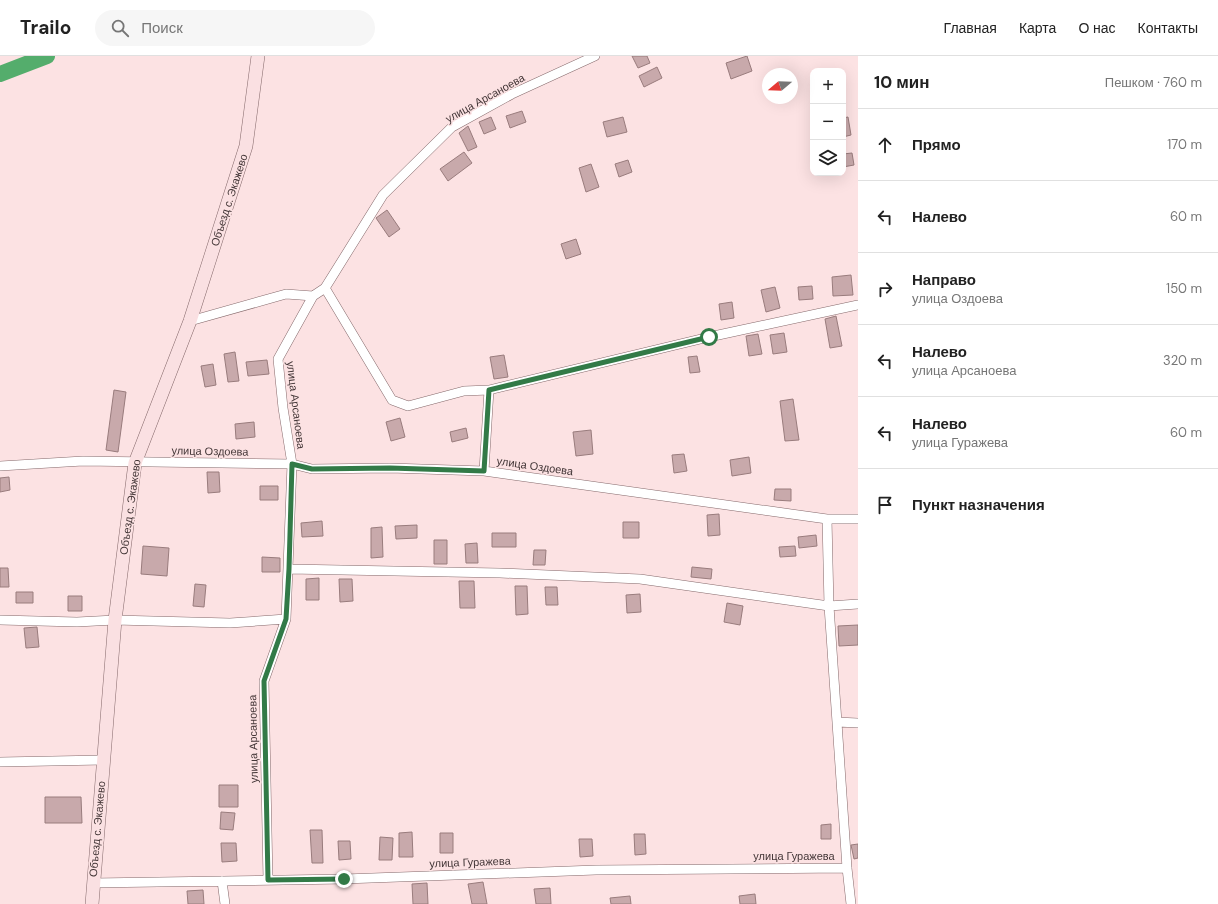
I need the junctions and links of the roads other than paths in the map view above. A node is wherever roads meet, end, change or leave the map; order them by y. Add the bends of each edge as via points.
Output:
1 (258, 56) edge
2 (595, 56) edge
3 (326, 288) junction
4 (313, 296) junction
5 (858, 305) edge
6 (190, 321) junction
7 (489, 390) junction
8 (135, 462) junction
9 (292, 464) junction
10 (0, 466) edge
11 (484, 471) junction
12 (827, 519) junction
13 (858, 519) edge
14 (289, 569) junction
15 (858, 604) edge
16 (829, 606) junction
17 (286, 619) junction
18 (0, 620) edge
19 (116, 620) junction
20 (837, 722) junction
21 (858, 723) edge
22 (103, 760) junction
23 (0, 762) edge
24 (847, 868) junction
25 (268, 880) junction
26 (222, 881) junction
27 (93, 883) junction
28 (92, 904) edge
29 (225, 904) edge
30 (850, 904) edge

1 - 6 main road, Объезд с. Экажево via 246,146
2 - 3 street, улица Арсаноева via 512,94 452,127 383,196
3 - 4 street, улица Арсаноева
3 - 7 street via 392,400 408,406 464,391
4 - 6 street via 286,294
4 - 9 street, улица Арсаноева via 278,359
5 - 7 street via 709,337
6 - 8 main road, Объезд с. Экажево
7 - 11 street
8 - 9 street, улица Оздоева
8 - 10 street, улица Оздоева via 82,461
8 - 19 main road, Объезд с. Экажево
9 - 11 street, улица Оздоева via 312,469
9 - 14 street, улица Арсаноева
11 - 12 street, улица Оздоева
12 - 13 street, улица Оздоева
12 - 16 street
14 - 16 street via 500,573 640,579
14 - 17 street, улица Арсаноева
15 - 16 street
16 - 20 street
17 - 19 street via 230,623
17 - 25 street, улица Арсаноева via 264,681
18 - 19 street
19 - 22 main road, Объезд с. Экажево
20 - 21 street
20 - 24 street
22 - 23 street
22 - 27 main road, Объезд с. Экажево
24 - 25 street, улица Гуражева via 596,870
24 - 30 street
25 - 26 street, улица Гуражева
26 - 27 street, улица Гуражева
26 - 29 street
27 - 28 main road, Объезд с. Экажево

